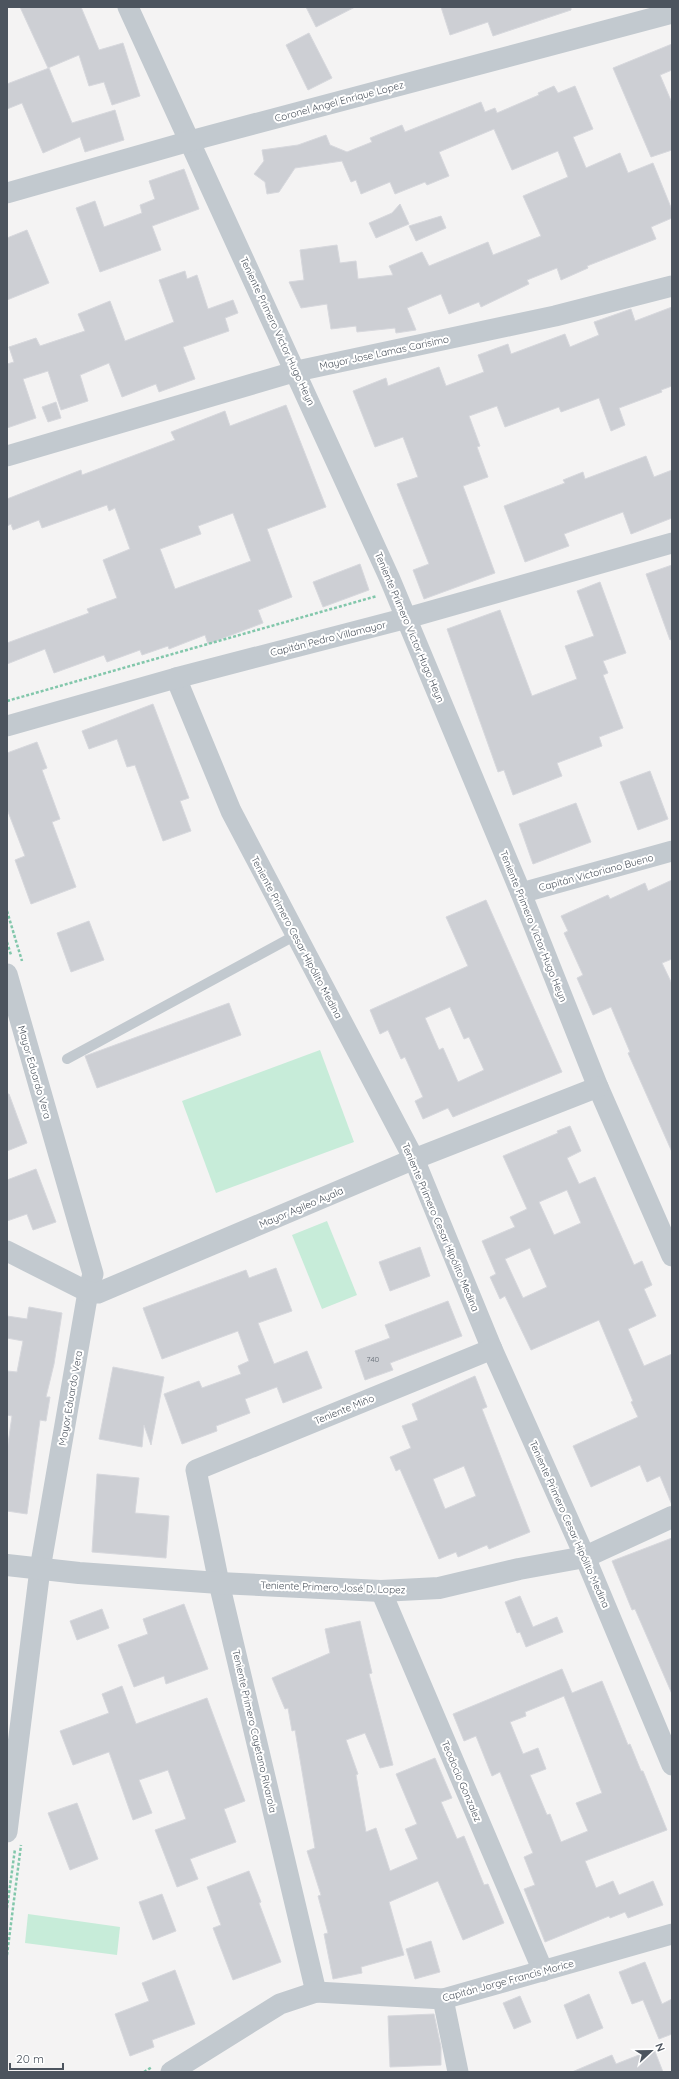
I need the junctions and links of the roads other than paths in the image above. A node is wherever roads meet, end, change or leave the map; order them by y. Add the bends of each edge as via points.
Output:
1 (128, 7) edge
2 (672, 13) edge
3 (190, 141) junction
4 (7, 193) edge
5 (672, 286) edge
6 (297, 371) junction
7 (7, 456) edge
8 (672, 543) edge
9 (406, 618) junction
10 (176, 678) junction
11 (7, 726) edge
12 (672, 851) edge
13 (521, 893) junction
14 (296, 935) junction
15 (7, 974) edge
16 (67, 1060) dead end
17 (598, 1087) junction
18 (414, 1159) junction
19 (7, 1251) edge
20 (672, 1256) edge
21 (88, 1292) junction
22 (492, 1349) junction
23 (196, 1470) joint
24 (672, 1517) edge
25 (585, 1557) junction
26 (7, 1565) edge
27 (40, 1569) junction
28 (220, 1583) junction
29 (381, 1590) junction
30 (672, 1765) edge
31 (7, 1832) edge
32 (672, 1934) edge
33 (543, 1971) junction
34 (316, 1992) junction
35 (443, 2000) junction
36 (171, 2072) edge
37 (458, 2072) edge

1 - 3 street, Teniente Primero Victor Hugo Heyn
2 - 3 street, Coronel Angel Enrique Lopez
3 - 4 street, Coronel Angel Enrique Lopez
3 - 6 street, Teniente Primero Victor Hugo Heyn
5 - 6 street, Mayor Jose Lamas Carisimo via 555,316
6 - 7 street, Mayor Jose Lamas Carisimo
6 - 9 street, Teniente Primero Victor Hugo Heyn
8 - 9 street, Capitán Pedro Villamayor
9 - 10 street, Capitán Pedro Villamayor
9 - 13 street, Teniente Primero Victor Hugo Heyn
10 - 11 street, Capitán Pedro Villamayor
10 - 14 street, Teniente Primero Cesar Hipólito Medina via 231,811
12 - 13 street, Capitán Victoriano Bueno
13 - 17 street, Teniente Primero Victor Hugo Heyn
14 - 16 lane
14 - 18 street, Teniente Primero Cesar Hipólito Medina
15 - 21 street, Mayor Eduardo Vera via 93,1274
17 - 18 street, Mayor Agileo Ayala
17 - 20 street, Teniente Primero Victor Hugo Heyn
18 - 21 street, Mayor Agileo Ayala via 98,1293
18 - 22 street, Teniente Primero Cesar Hipólito Medina
19 - 21 street
21 - 27 street, Mayor Eduardo Vera
22 - 23 street, Teniente Miño
22 - 25 street, Teniente Primero Cesar Hipólito Medina
23 - 28 street, Teniente Primero Cayetano RIvarola
24 - 25 street, Teniente Primero José D. Lopez
25 - 29 street, Teniente Primero José D. Lopez via 439,1588
25 - 30 street, Teniente Primero Cesar Hipólito Medina
26 - 27 street, Teniente Primero José D. Lopez
27 - 28 street, Teniente Primero José D. Lopez
27 - 31 street, Mayor Eduardo Vera
28 - 29 street, Teniente Primero José D. Lopez
28 - 34 street, Teniente Primero Cayetano RIvarola
29 - 33 street, Teodocio Gonzalez
32 - 33 street, Capitán Jorge Francis Morice
33 - 35 street, Capitán Jorge Francis Morice
34 - 35 street, Capitán Jorge Francis Morice
34 - 36 street, Capitán Jorge Francis Morice via 280,2004
35 - 37 street

